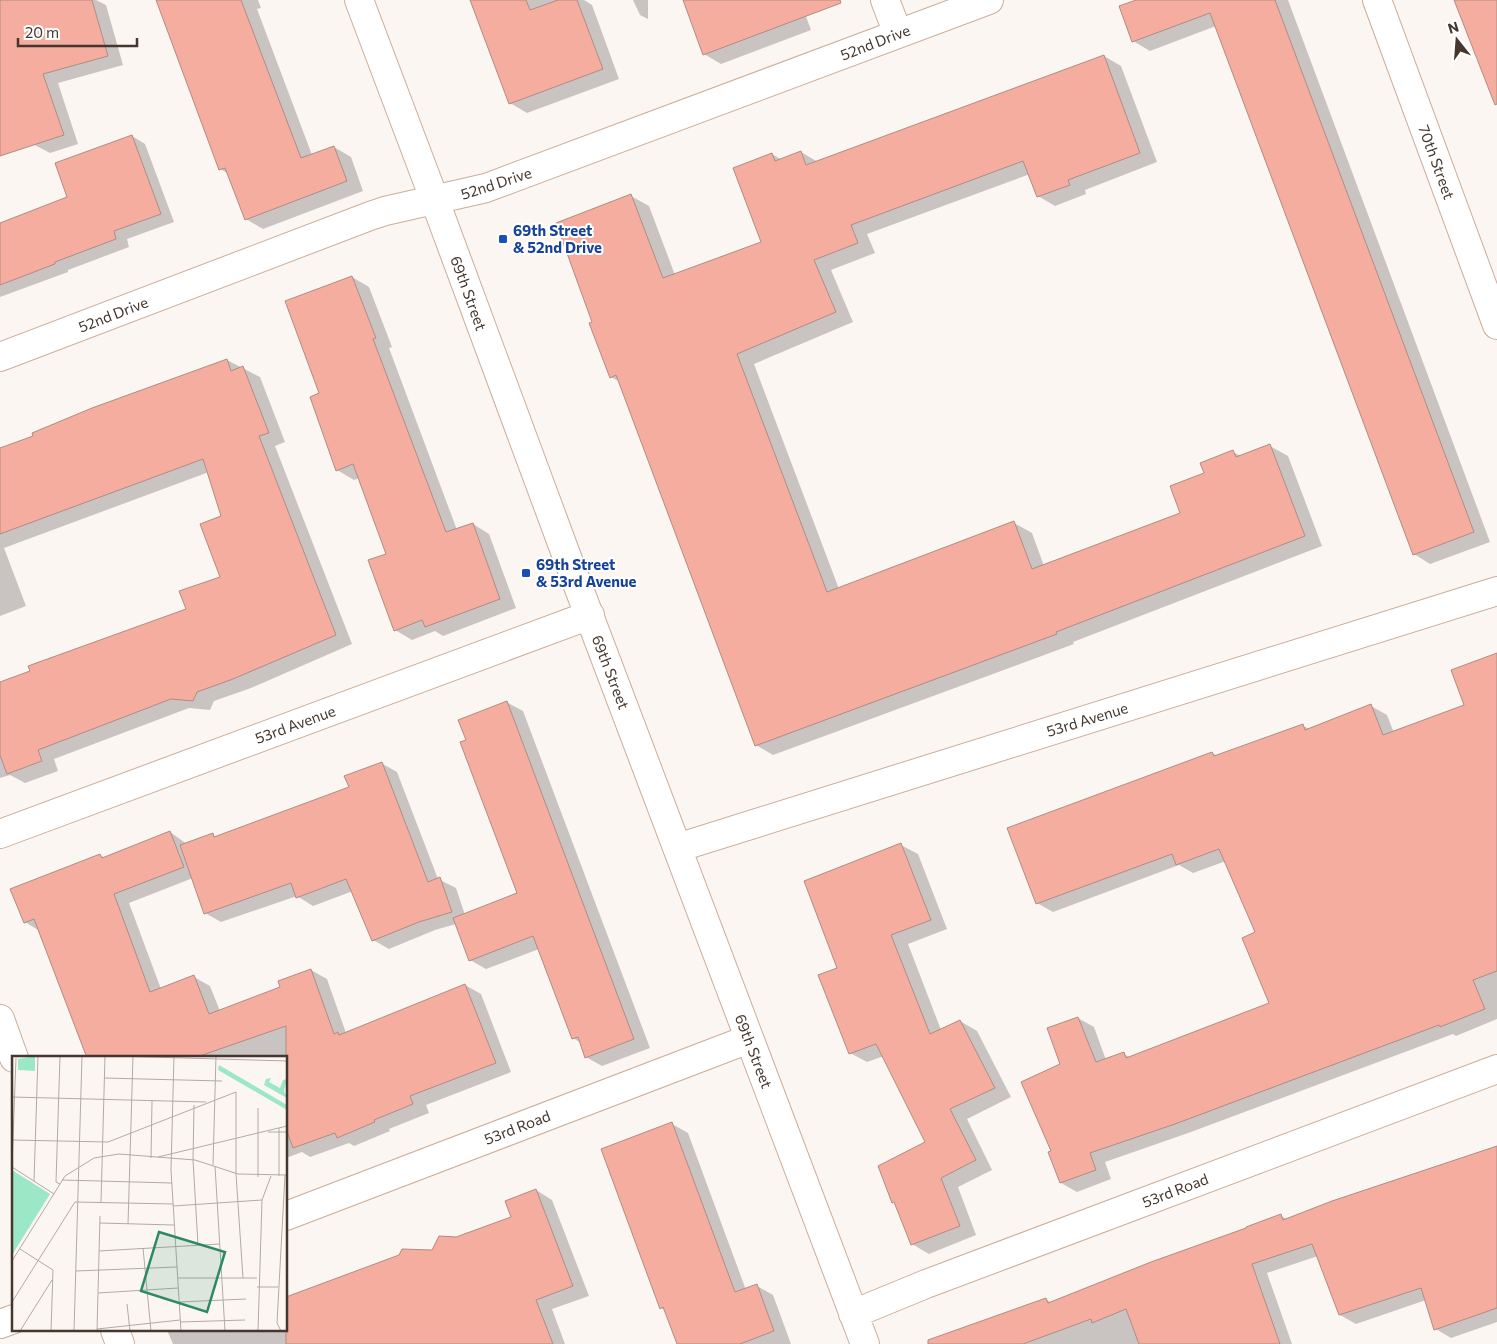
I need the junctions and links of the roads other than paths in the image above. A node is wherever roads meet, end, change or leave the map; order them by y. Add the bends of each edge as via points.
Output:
1 (359, 0) edge
2 (885, 0) edge
3 (989, 0) edge
4 (1376, 0) edge
5 (898, 34) junction
6 (436, 201) junction
7 (1497, 324) edge
8 (0, 357) edge
9 (1497, 590) edge
10 (590, 615) junction
11 (0, 834) edge
12 (677, 848) junction
13 (0, 1019) edge
14 (749, 1039) junction
15 (13, 1056) edge
16 (1497, 1069) edge
17 (288, 1215) edge
18 (853, 1314) junction
19 (12, 1320) edge
20 (0, 1324) edge
21 (116, 1332) edge
22 (120, 1344) edge
23 (865, 1344) edge

1 - 6 street, 69th Street
2 - 5 street
3 - 5 street, 52nd Drive
4 - 7 street, 70th Street
5 - 6 street, 52nd Drive via 514,178
6 - 8 street, 52nd Drive via 377,214
6 - 10 street, 69th Street
9 - 12 street, 53rd Avenue
10 - 11 street, 53rd Avenue
10 - 12 street, 69th Street
12 - 14 street, 69th Street
13 - 15 street
14 - 17 street, 53rd Road
14 - 18 street, 69th Street
16 - 18 street, 53rd Road
18 - 23 street, 69th Street
19 - 20 street
21 - 22 street

